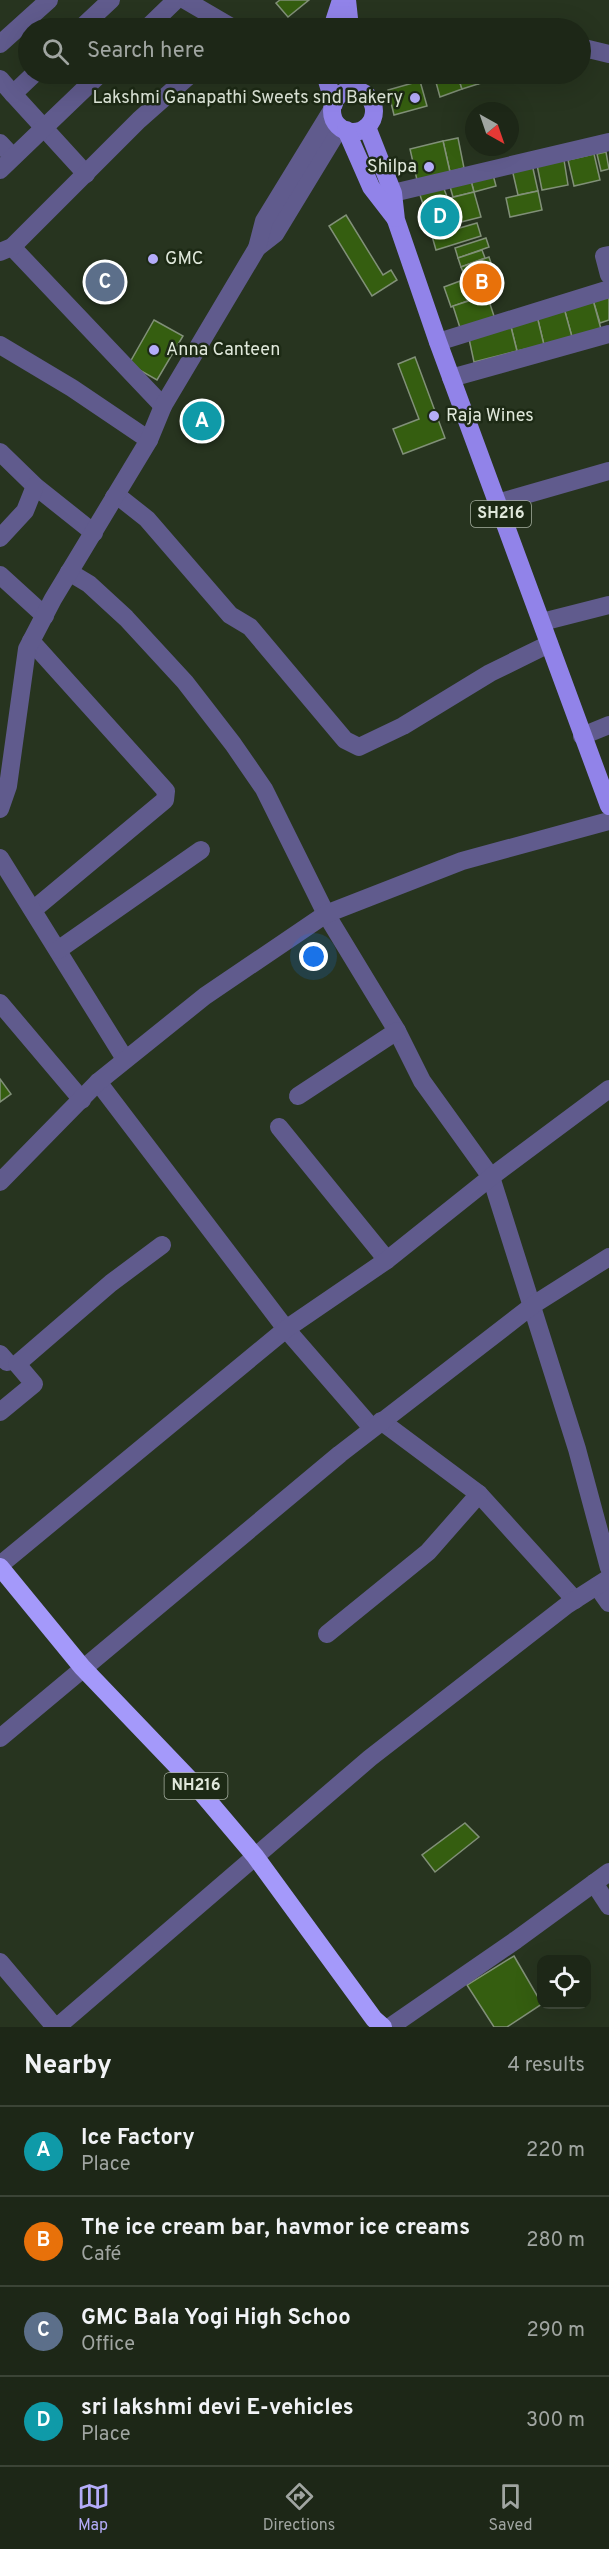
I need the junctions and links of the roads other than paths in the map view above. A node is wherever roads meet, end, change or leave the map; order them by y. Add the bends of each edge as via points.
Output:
1 (49, 0) edge
2 (111, 0) edge
3 (176, 0) edge
4 (185, 0) edge
5 (341, 0) edge
6 (346, 0) edge
7 (29, 18) edge
8 (92, 18) edge
9 (157, 18) edge
10 (216, 18) edge
11 (335, 18) edge
12 (349, 18) edge
13 (18, 28) edge
14 (0, 44) edge
15 (591, 50) edge
16 (609, 54) edge
17 (0, 80) edge
18 (24, 84) edge
19 (90, 84) edge
20 (180, 84) edge
21 (327, 84) edge
22 (356, 84) edge
23 (360, 84) edge
24 (13, 94) junction
25 (333, 107) junction
26 (45, 127) junction
27 (367, 127) junction
28 (343, 129) junction
29 (609, 142) edge
30 (0, 143) edge
31 (14, 157) junction
32 (0, 170) edge
33 (86, 174) junction
34 (393, 193) junction
35 (396, 220) junction
36 (257, 248) junction
37 (6, 249) edge
38 (609, 255) edge
39 (609, 275) edge
40 (609, 289) edge
41 (609, 334) edge
42 (438, 342) junction
43 (0, 345) edge
44 (452, 378) junction
45 (163, 406) junction
46 (148, 440) junction
47 (0, 452) edge
48 (609, 471) edge
49 (35, 486) junction
50 (114, 497) junction
51 (497, 503) junction
52 (94, 533) junction
53 (0, 538) edge
54 (69, 572) junction
55 (0, 575) edge
56 (608, 610) edge
57 (45, 616) junction
58 (542, 622) junction
59 (31, 641) junction
60 (549, 644) junction
61 (609, 725) edge
62 (582, 736) junction
63 (4, 782) edge
64 (609, 806) edge
65 (0, 809) edge
66 (609, 821) edge
67 (201, 850) dead end
68 (0, 858) edge
69 (33, 910) junction
70 (326, 914) junction
71 (58, 950) junction
72 (0, 1003) edge
73 (397, 1031) junction
74 (125, 1059) junction
75 (98, 1082) junction
76 (609, 1089) edge
77 (298, 1096) dead end
78 (82, 1100) junction
79 (279, 1127) dead end
80 (491, 1177) junction
81 (0, 1182) edge
82 (162, 1245) dead end
83 (609, 1257) edge
84 (387, 1260) junction
85 (533, 1305) junction
86 (286, 1329) junction
87 (0, 1412) edge
88 (377, 1425) junction
89 (479, 1494) junction
90 (0, 1566) edge
91 (609, 1568) edge
92 (603, 1582) edge
93 (575, 1600) junction
94 (609, 1603) edge
95 (327, 1634) dead end
96 (82, 1667) junction
97 (0, 1738) edge
98 (255, 1856) junction
99 (609, 1872) edge
100 (594, 1883) junction
101 (609, 1906) edge
102 (0, 1962) edge
103 (380, 2025) edge
104 (56, 2027) edge

1 - 7 street
2 - 8 street
3 - 9 street
4 - 10 street
5 - 11 main road
6 - 12 main road
13 - 14 street
15 - 16 street
17 - 24 street
18 - 24 street
19 - 26 street
20 - 33 street
21 - 25 main road
22 - 25 main road via 340,95
23 - 27 main road via 374,106
24 - 26 street
25 - 28 main road via 333,116
25 - 36 street via 264,221
26 - 31 street
26 - 33 street
27 - 28 main road via 357,131
27 - 34 main road, SH216
28 - 35 main road, SH216 via 371,187
28 - 36 street via 275,234
29 - 34 street
30 - 31 street
31 - 32 street
33 - 37 street
34 - 35 main road, SH216
35 - 42 main road, SH216
36 - 45 street
37 - 45 street
38 - 39 street via 604,256
40 - 42 street
41 - 44 street
42 - 44 main road, SH216
43 - 46 street
44 - 51 main road, SH216
45 - 46 street
46 - 50 street
47 - 49 street
48 - 51 street
49 - 52 street
49 - 53 street via 25,511
50 - 52 street
50 - 60 street via 147,519 230,615 250,627 345,740 359,747
51 - 58 main road, SH216
52 - 54 street
54 - 57 street
54 - 70 street via 89,584 126,618 185,682 233,744 264,789
55 - 57 street
56 - 58 street
57 - 59 street
58 - 60 main road, SH216
59 - 63 street
59 - 69 street via 166,791 165,800
60 - 62 main road, SH216
61 - 62 street
62 - 64 main road, SH216
63 - 65 street
66 - 70 street via 462,861
67 - 71 street
68 - 69 street
69 - 71 street
70 - 73 street
70 - 74 street via 205,996
71 - 74 street
72 - 78 street
73 - 77 street
73 - 80 street via 422,1081
74 - 75 street
75 - 78 street
75 - 86 street
76 - 80 street
78 - 81 street
79 - 84 street
80 - 84 street
80 - 85 street
82 - 87 street via 17,1364 34,1384
83 - 85 street
84 - 86 street
85 - 88 street
85 - 91 street
86 - 88 street
86 - 90 street
88 - 89 street
88 - 96 street
89 - 93 street
89 - 95 street via 428,1552
90 - 96 highway, NH216
92 - 93 street
92 - 94 street
93 - 98 street via 370,1758
96 - 97 street
96 - 98 highway, NH216 via 194,1784
98 - 103 highway, NH216
98 - 104 street
99 - 100 street
100 - 101 street
100 - 103 street
102 - 104 street

